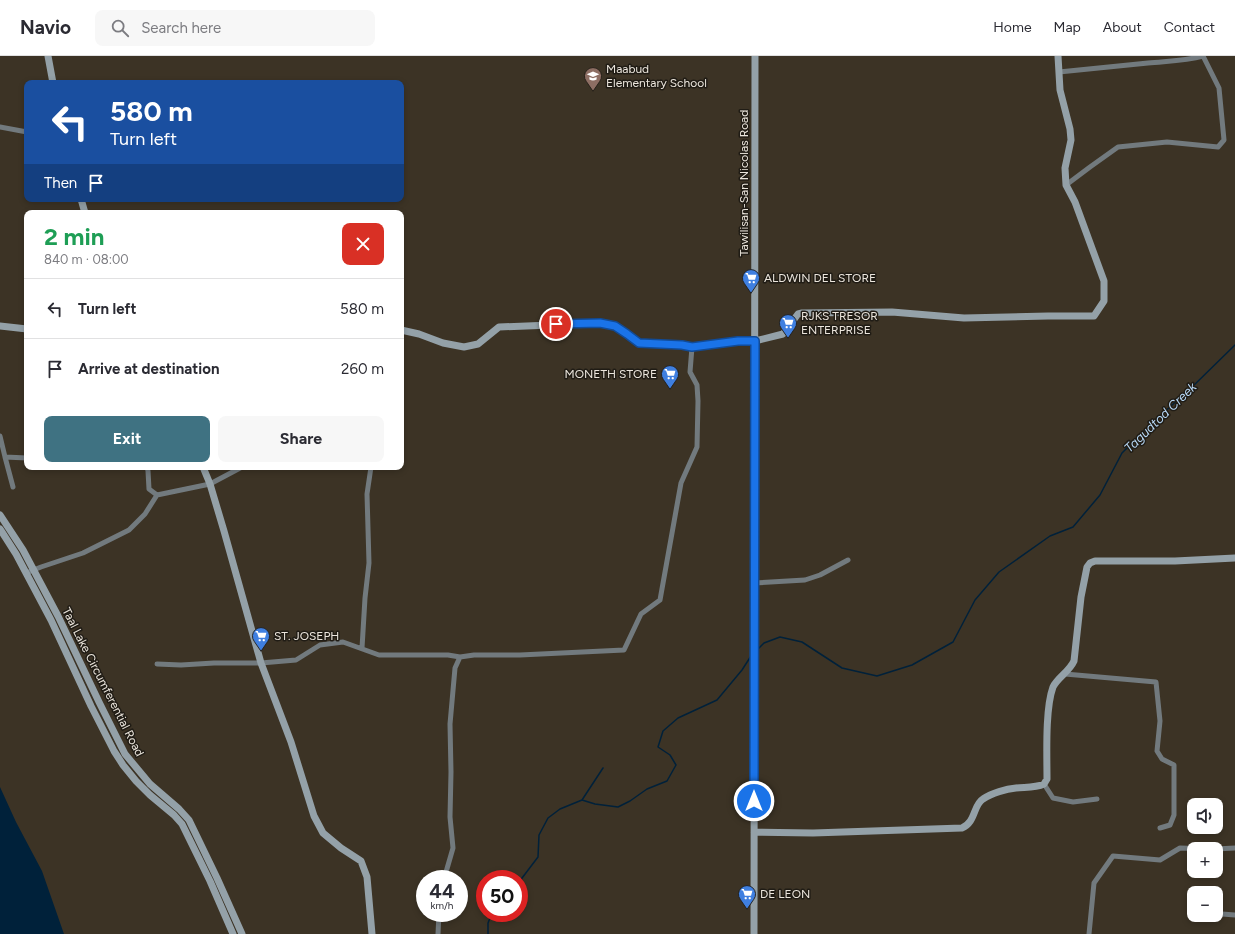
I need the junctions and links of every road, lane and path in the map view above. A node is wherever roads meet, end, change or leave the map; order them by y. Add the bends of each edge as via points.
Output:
1 (48, 56) edge
2 (755, 56) edge
3 (1058, 56) edge
4 (1203, 56) edge
5 (1059, 72) junction
6 (52, 80) edge
7 (0, 127) edge
8 (24, 131) edge
9 (1066, 185) junction
10 (0, 326) edge
11 (24, 330) edge
12 (404, 331) edge
13 (755, 341) junction
14 (692, 347) junction
15 (0, 436) edge
16 (5, 457) junction
17 (24, 458) edge
18 (148, 470) edge
19 (204, 470) edge
20 (236, 470) edge
21 (371, 470) edge
22 (210, 484) junction
23 (12, 487) dead end
24 (157, 495) junction
25 (0, 515) edge
26 (0, 528) edge
27 (1235, 558) edge
28 (848, 560) dead end
29 (33, 570) junction
30 (26, 573) junction
31 (754, 583) junction
32 (362, 648) junction
33 (460, 657) junction
34 (261, 663) junction
35 (157, 664) dead end
36 (1066, 674) junction
37 (1044, 784) junction
38 (1097, 799) dead end
39 (1160, 828) dead end
40 (754, 832) junction
41 (1187, 848) edge
42 (1235, 848) edge
43 (1223, 849) edge
44 (447, 870) edge
45 (1223, 914) edge
46 (1235, 915) edge
47 (438, 922) edge
48 (233, 934) edge
49 (242, 934) edge
50 (372, 934) edge
51 (438, 934) edge
52 (754, 934) edge
53 (1089, 934) edge

1 - 6 street
2 - 13 street, Tawilisan-San Nicolas Road
3 - 5 street
4 - 5 street via 1168,62
4 - 9 street via 1219,88 1224,140 1218,147 1167,142 1118,147
5 - 9 street via 1060,90 1071,140 1065,168
7 - 8 street
9 - 13 street via 1075,202 1104,281 1104,301 1094,316 964,318 892,312 802,313 798,314 783,334
10 - 11 street
12 - 14 street via 464,347 478,344 499,327 600,323 615,326 639,343
13 - 14 street
13 - 31 street, Tawilisan-San Nicolas Road
14 - 33 street via 690,372 697,385 698,401 697,447 681,483 660,600 641,614 624,650
15 - 16 street
16 - 17 street
16 - 23 street
18 - 24 street via 149,489
19 - 22 street
20 - 22 street
21 - 32 street via 367,494 369,563
22 - 24 street
22 - 34 street
24 - 29 street via 129,530 83,553
25 - 29 street, Taal Lake Circumferential Road
26 - 30 street, Taal Lake Circumferential Road
27 - 36 street via 1095,561 1090,564 1087,567 1081,597 1074,661
28 - 31 street via 805,580
29 - 30 street
29 - 49 street, Taal Lake Circumferential Road via 122,747 146,780 189,820
30 - 48 street, Taal Lake Circumferential Road via 116,754 144,790 182,824
31 - 40 street, Tawilisan-San Nicolas Road
32 - 33 street via 379,655
32 - 34 street via 343,642 320,645 296,660
33 - 44 street via 455,668 450,724 450,817 453,848
34 - 35 street
34 - 50 street via 291,742 314,816 323,833 361,861 367,877
36 - 37 street via 1056,682 1050,696 1047,779
36 - 39 street via 1156,682 1160,722 1157,750 1162,760 1174,765 1174,815 1170,825
37 - 38 street via 1054,798 1073,802
37 - 40 street via 993,794 982,800 971,821 962,828 813,833
40 - 52 street, Tawilisan-San Nicolas Road
41 - 53 street via 1180,848 1160,860 1113,856 1094,883
42 - 43 street
45 - 46 street
47 - 51 street

